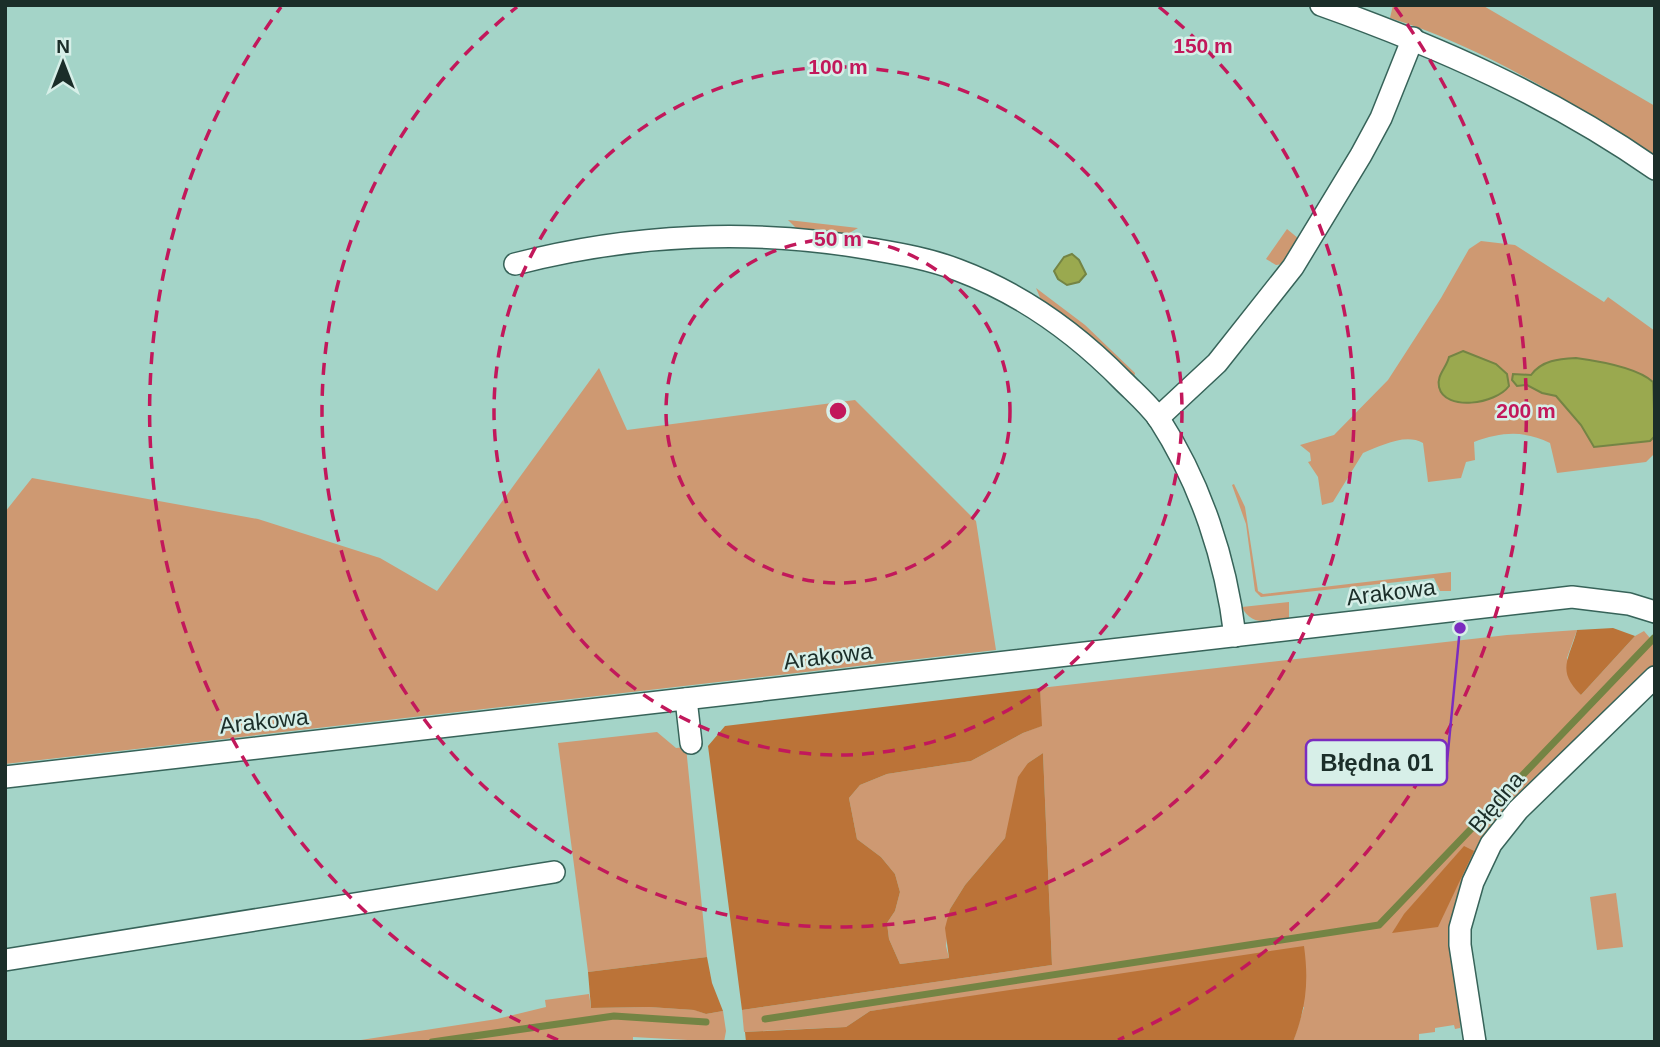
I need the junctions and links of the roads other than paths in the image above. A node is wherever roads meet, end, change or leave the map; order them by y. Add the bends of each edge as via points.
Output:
1 (1321, 5) edge
2 (1413, 38) junction
3 (1655, 169) edge
4 (515, 264) dead end
5 (1158, 418) junction
6 (1655, 612) edge
7 (1235, 636) junction
8 (1655, 677) edge
9 (685, 699) junction
10 (691, 743) dead end
11 (5, 777) edge
12 (554, 872) dead end
13 (5, 960) edge
14 (1475, 1042) edge

1 - 2 street
2 - 3 street via 1569,114
2 - 5 street via 1381,118 1293,267 1216,363
4 - 5 street via 591,247 714,237 817,241 910,256 956,268 1048,315 1097,354
5 - 7 street via 1194,486 1216,543 1228,584
6 - 7 street, Arakowa via 1572,597
7 - 9 street, Arakowa
8 - 14 street, Błędna via 1518,810 1491,844 1460,928
9 - 10 street
9 - 11 street, Arakowa
12 - 13 street

